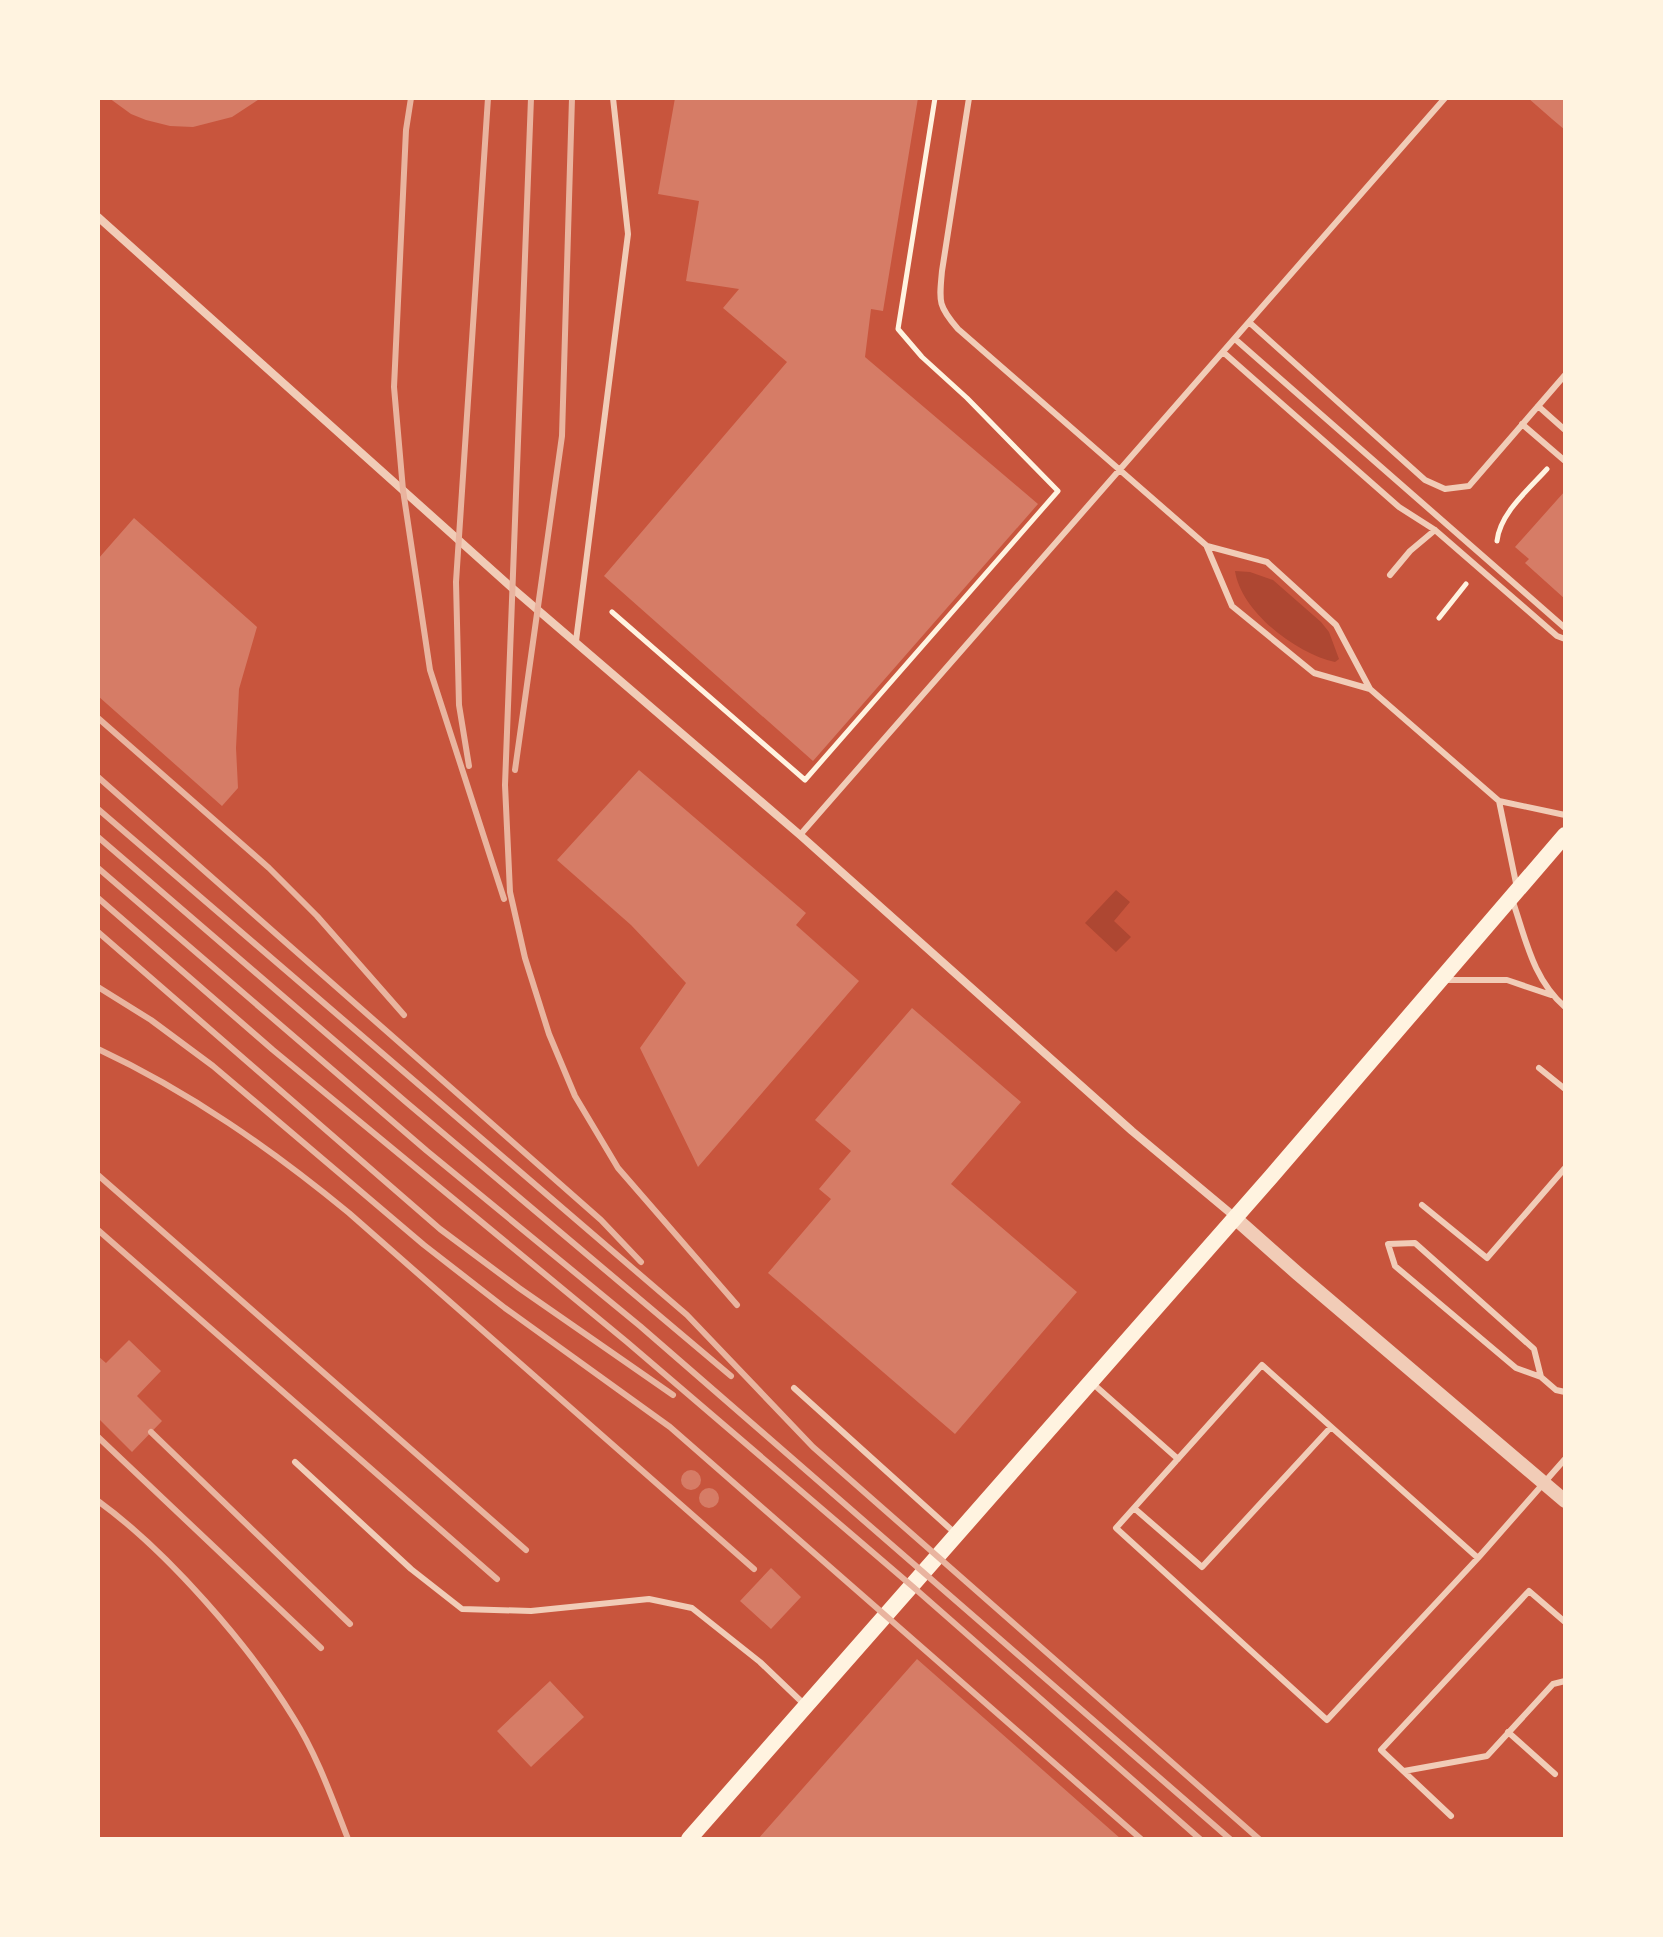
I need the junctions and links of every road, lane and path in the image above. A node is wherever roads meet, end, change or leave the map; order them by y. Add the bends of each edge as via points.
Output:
1 (613, 98) edge
2 (935, 98) edge
3 (969, 98) edge
4 (1445, 98) edge
5 (98, 217) edge
6 (1250, 323) junction
7 (1235, 339) junction
8 (1223, 352) junction
9 (1565, 375) edge
10 (1538, 406) junction
11 (1522, 424) junction
12 (1565, 430) edge
13 (1565, 461) edge
14 (1551, 465) dead end
15 (1118, 470) junction
16 (1435, 530) junction
17 (1207, 546) junction
18 (1496, 546) dead end
19 (1390, 575) dead end
20 (1474, 575) dead end
21 (612, 612) dead end
22 (1439, 618) dead end
23 (1565, 628) edge
24 (1565, 639) edge
25 (576, 641) junction
26 (1370, 689) junction
27 (1499, 801) junction
28 (1565, 815) edge
29 (800, 835) junction
30 (1565, 835) edge
31 (1515, 895) junction
32 (1442, 980) junction
33 (1551, 995) junction
34 (1565, 1007) edge
35 (1539, 1068) dead end
36 (1565, 1089) edge
37 (1565, 1168) edge
38 (1422, 1205) dead end
39 (1235, 1218) junction
40 (1541, 1377) junction
41 (1091, 1382) junction
42 (794, 1388) dead end
43 (1565, 1392) edge
44 (1331, 1427) junction
45 (1178, 1459) junction
46 (1565, 1459) edge
47 (295, 1462) dead end
48 (1544, 1482) junction
49 (1565, 1501) edge
50 (1134, 1508) junction
51 (956, 1534) junction
52 (1478, 1558) junction
53 (1565, 1622) edge
54 (1565, 1681) edge
55 (806, 1706) junction
56 (1508, 1732) junction
57 (1404, 1771) junction
58 (1555, 1774) dead end
59 (1451, 1816) dead end
60 (689, 1839) edge

1 - 25 lane via 628,234
2 - 21 path via 898,329 1058,491 805,780
3 - 15 lane via 942,271 941,310
4 - 6 lane
5 - 25 street
6 - 7 lane
6 - 11 lane via 1433,485 1469,486
7 - 8 lane
7 - 23 lane
8 - 15 lane
8 - 16 lane via 1399,507
9 - 10 lane
10 - 11 lane
10 - 12 lane
11 - 13 lane
14 - 18 path via 1513,507 1498,531
15 - 17 lane
15 - 29 lane
16 - 19 lane
16 - 24 lane
17 - 26 lane via 1267,562 1336,625
17 - 26 lane via 1232,606 1314,673
20 - 22 path
25 - 29 street
26 - 27 lane
27 - 28 lane
27 - 31 lane
29 - 39 street
30 - 31 main road
31 - 32 main road
31 - 33 lane via 1535,968
32 - 33 lane via 1507,980
32 - 39 main road
33 - 34 lane
35 - 36 lane
37 - 38 lane via 1487,1258
39 - 41 main road
39 - 48 street
40 - 40 lane via 1534,1349 1415,1243 1388,1244 1395,1266 1516,1368
40 - 43 lane
41 - 45 lane
41 - 51 main road
42 - 51 lane
44 - 45 lane via 1262,1365
44 - 50 lane via 1202,1567
44 - 52 lane
45 - 50 lane
46 - 48 lane
47 - 55 lane via 462,1609 531,1611 649,1599 692,1608
48 - 49 street
48 - 52 lane
50 - 52 lane via 1116,1528 1327,1720
51 - 55 main road
53 - 57 lane via 1529,1591 1381,1750
54 - 56 lane via 1553,1684
55 - 60 main road
56 - 57 lane via 1487,1756
56 - 58 lane
57 - 59 lane

